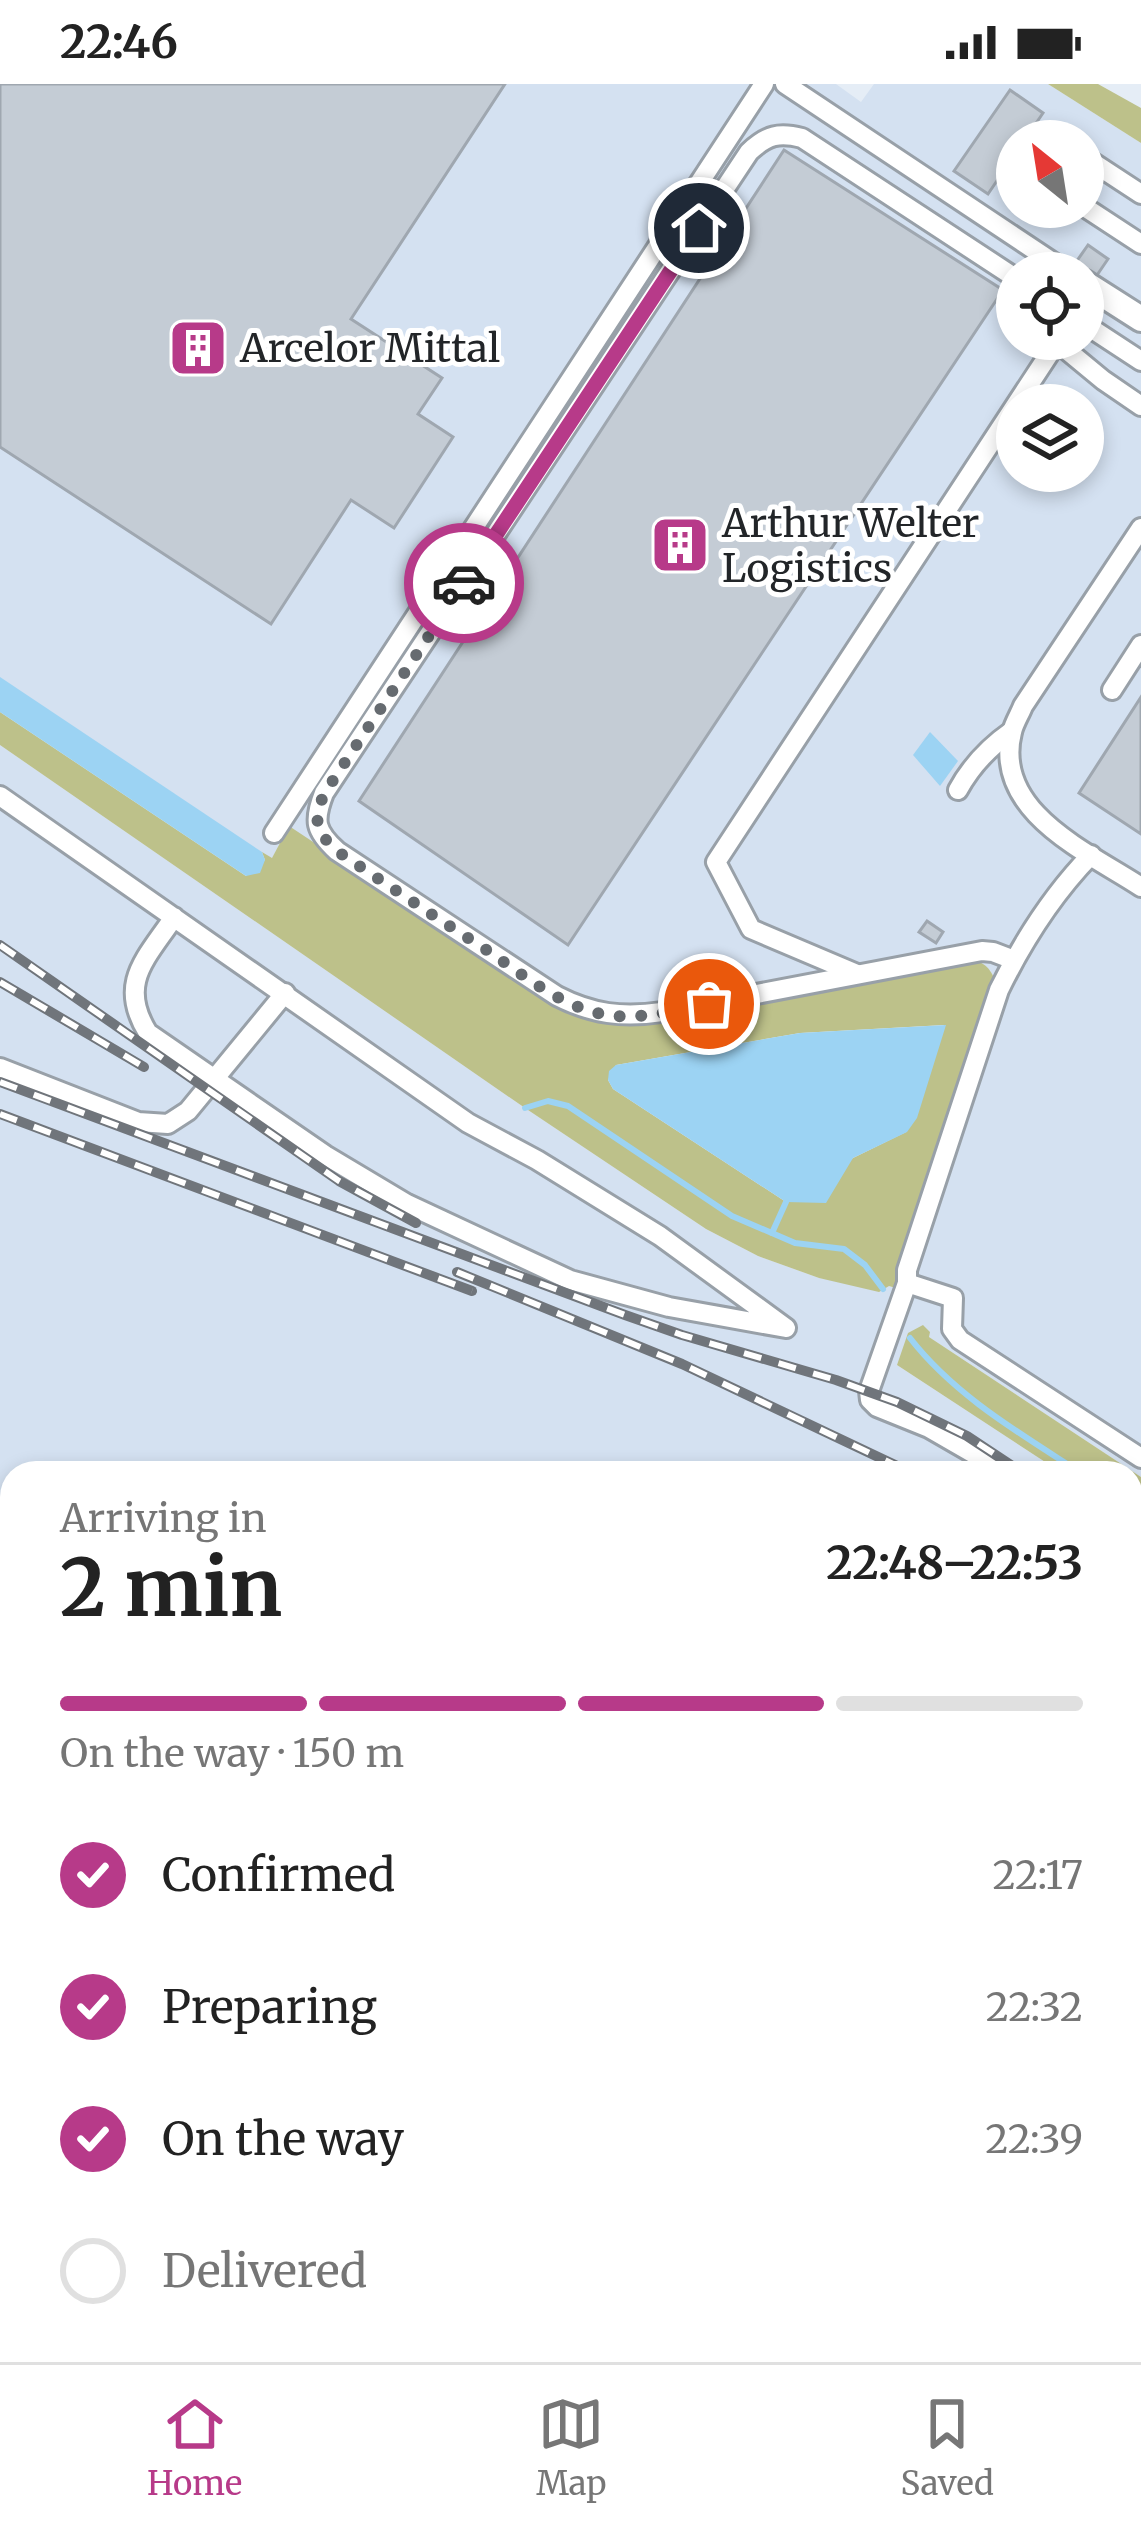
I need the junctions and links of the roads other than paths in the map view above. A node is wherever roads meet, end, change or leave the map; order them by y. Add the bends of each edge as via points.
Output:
1 (764, 84) edge
2 (785, 84) edge
3 (1104, 170) edge
4 (1141, 194) edge
5 (1104, 220) edge
6 (1141, 244) edge
7 (1037, 252) edge
8 (996, 265) edge
9 (1104, 294) edge
10 (1139, 314) edge
11 (1104, 337) edge
12 (1141, 361) edge
13 (1141, 406) edge
14 (1140, 529) edge
15 (1141, 645) edge
16 (1112, 690) dead end
17 (1012, 731) junction
18 (958, 790) dead end
19 (0, 796) edge
20 (274, 833) dead end
21 (1091, 855) junction
22 (1141, 887) edge
23 (174, 917) junction
24 (1013, 960) junction
25 (857, 974) junction
26 (285, 993) junction
27 (0, 1068) edge
28 (215, 1079) junction
29 (906, 1287) junction
30 (1141, 1458) edge
31 (985, 1461) edge

1 - 20 lane
2 - 7 lane
3 - 4 lane
5 - 6 lane
8 - 25 lane via 802,137 764,138 316,814 320,836 337,851 581,1009 635,1016
9 - 10 main road
11 - 12 lane
13 - 25 lane via 1057,343 716,862 751,929
14 - 17 lane
15 - 16 lane
17 - 18 lane
17 - 21 lane via 1016,787 1030,810
19 - 23 lane
21 - 22 lane
21 - 24 lane
23 - 26 lane
23 - 28 lane via 142,964 132,992 137,1016 148,1033
24 - 25 lane via 982,951
24 - 29 lane via 971,1069
26 - 28 lane
26 - 28 lane via 468,1123 620,1211 786,1328 570,1280 407,1204
27 - 28 lane via 138,1122 168,1124
29 - 30 lane via 953,1298 952,1329 960,1340
29 - 31 lane via 869,1400

